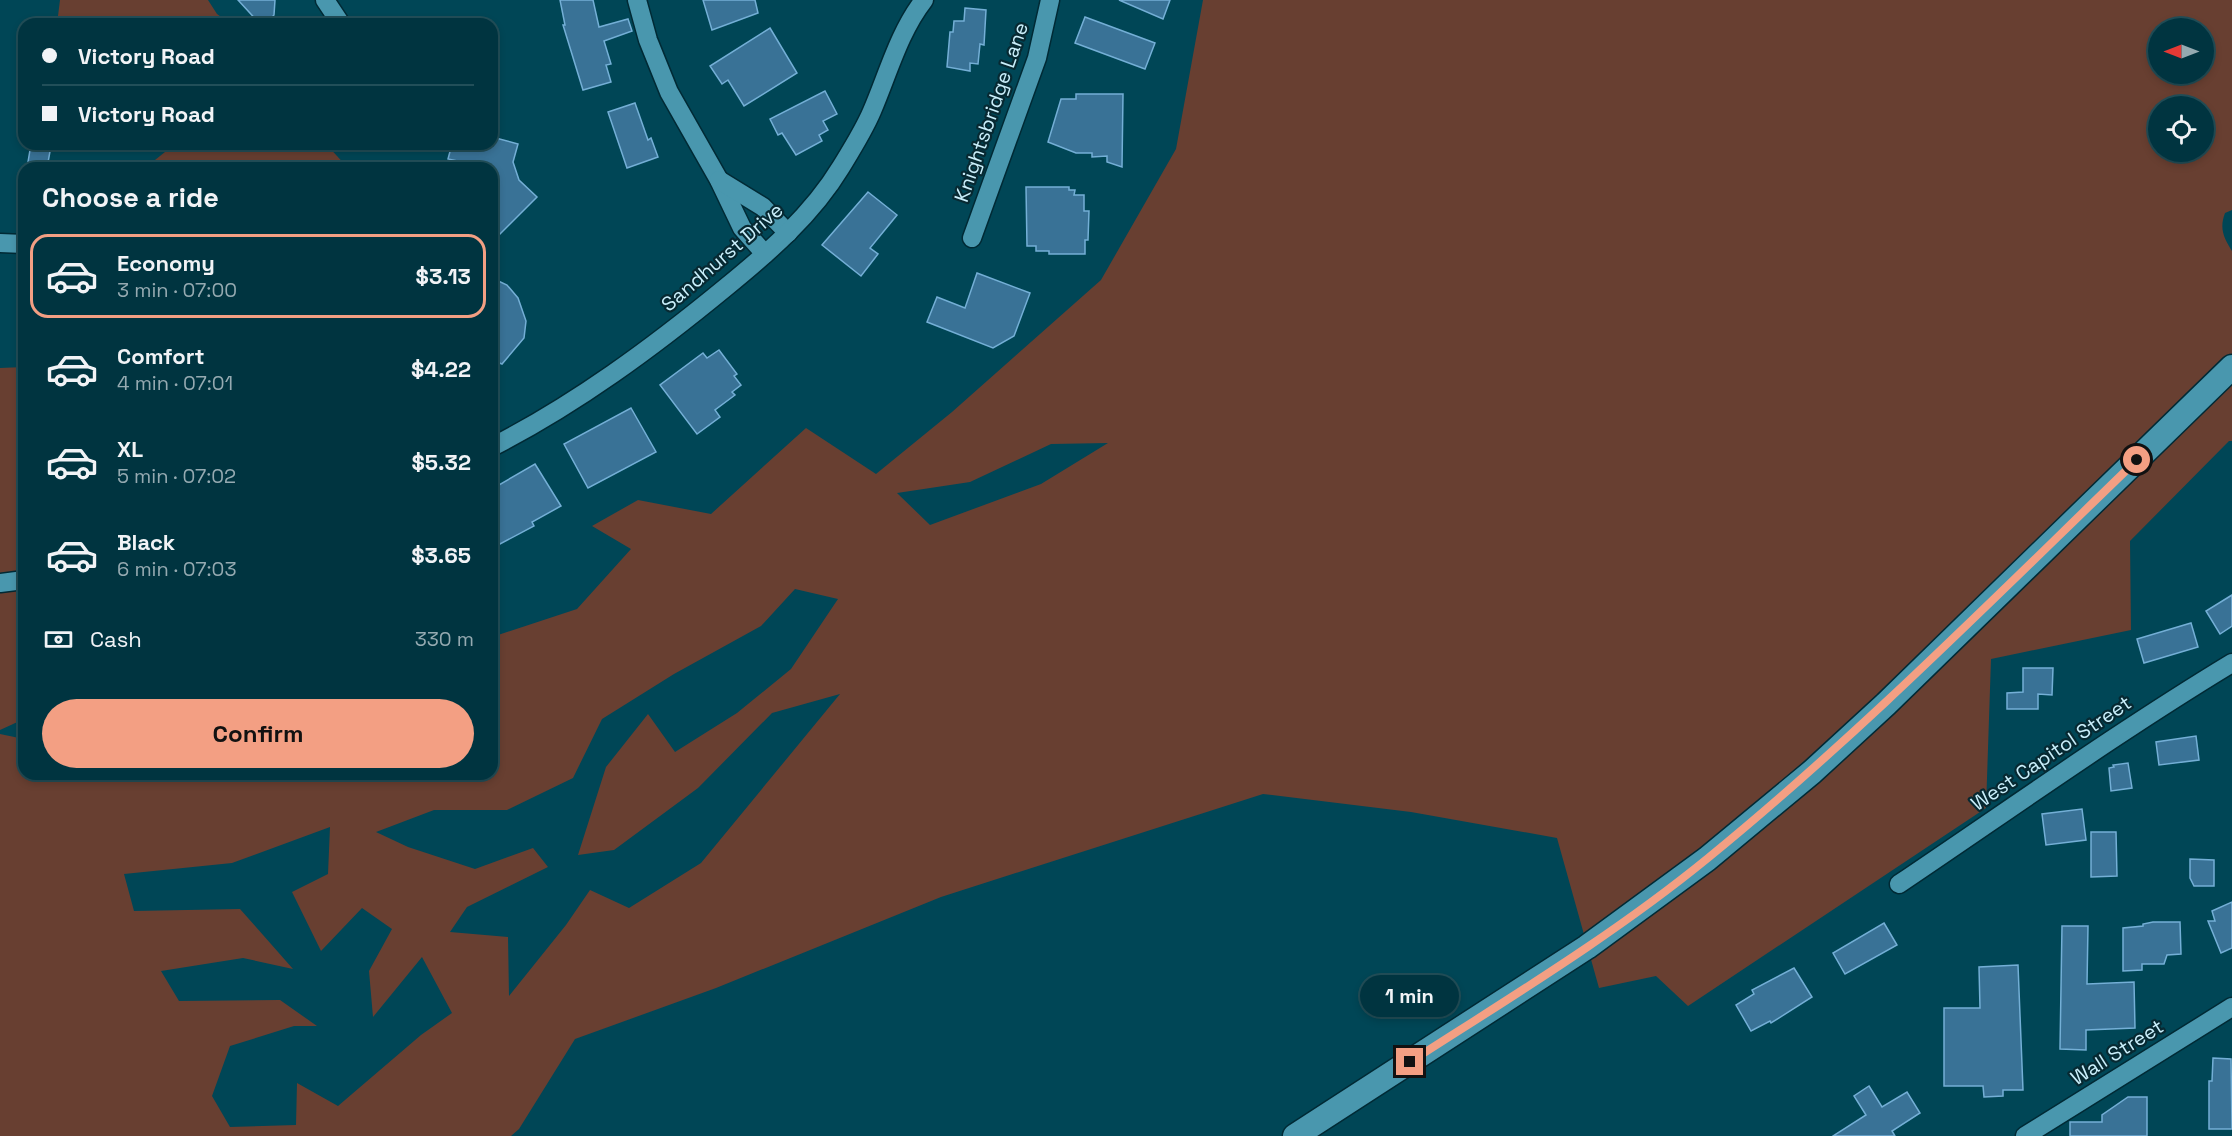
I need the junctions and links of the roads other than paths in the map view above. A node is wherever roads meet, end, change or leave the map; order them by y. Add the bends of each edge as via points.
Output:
1 (325, 0) edge
2 (637, 0) edge
3 (924, 0) edge
4 (1050, 0) edge
5 (337, 18) edge
6 (719, 180) junction
7 (788, 233) junction
8 (972, 238) dead end
9 (0, 243) edge
10 (18, 244) edge
11 (765, 254) junction
12 (2232, 368) edge
13 (498, 443) edge
14 (18, 581) edge
15 (0, 583) edge
16 (2232, 663) edge
17 (1899, 884) dead end
18 (2232, 1007) edge
19 (1295, 1136) edge
20 (2025, 1136) edge

1 - 5 street
2 - 6 street via 669,92
3 - 7 street, Sandhurst Drive via 905,30 871,113 840,169
4 - 8 street, Knightsbridge Lane via 1037,58
6 - 7 street via 763,207
6 - 11 street via 742,228
7 - 11 street, Sandhurst Drive
9 - 10 street
11 - 13 street, Sandhurst Drive via 610,377
12 - 19 main road via 1886,704 1707,859 1578,953
14 - 15 street
16 - 17 street, West Capitol Street via 2128,726 2109,743
18 - 20 street, Wall Street

